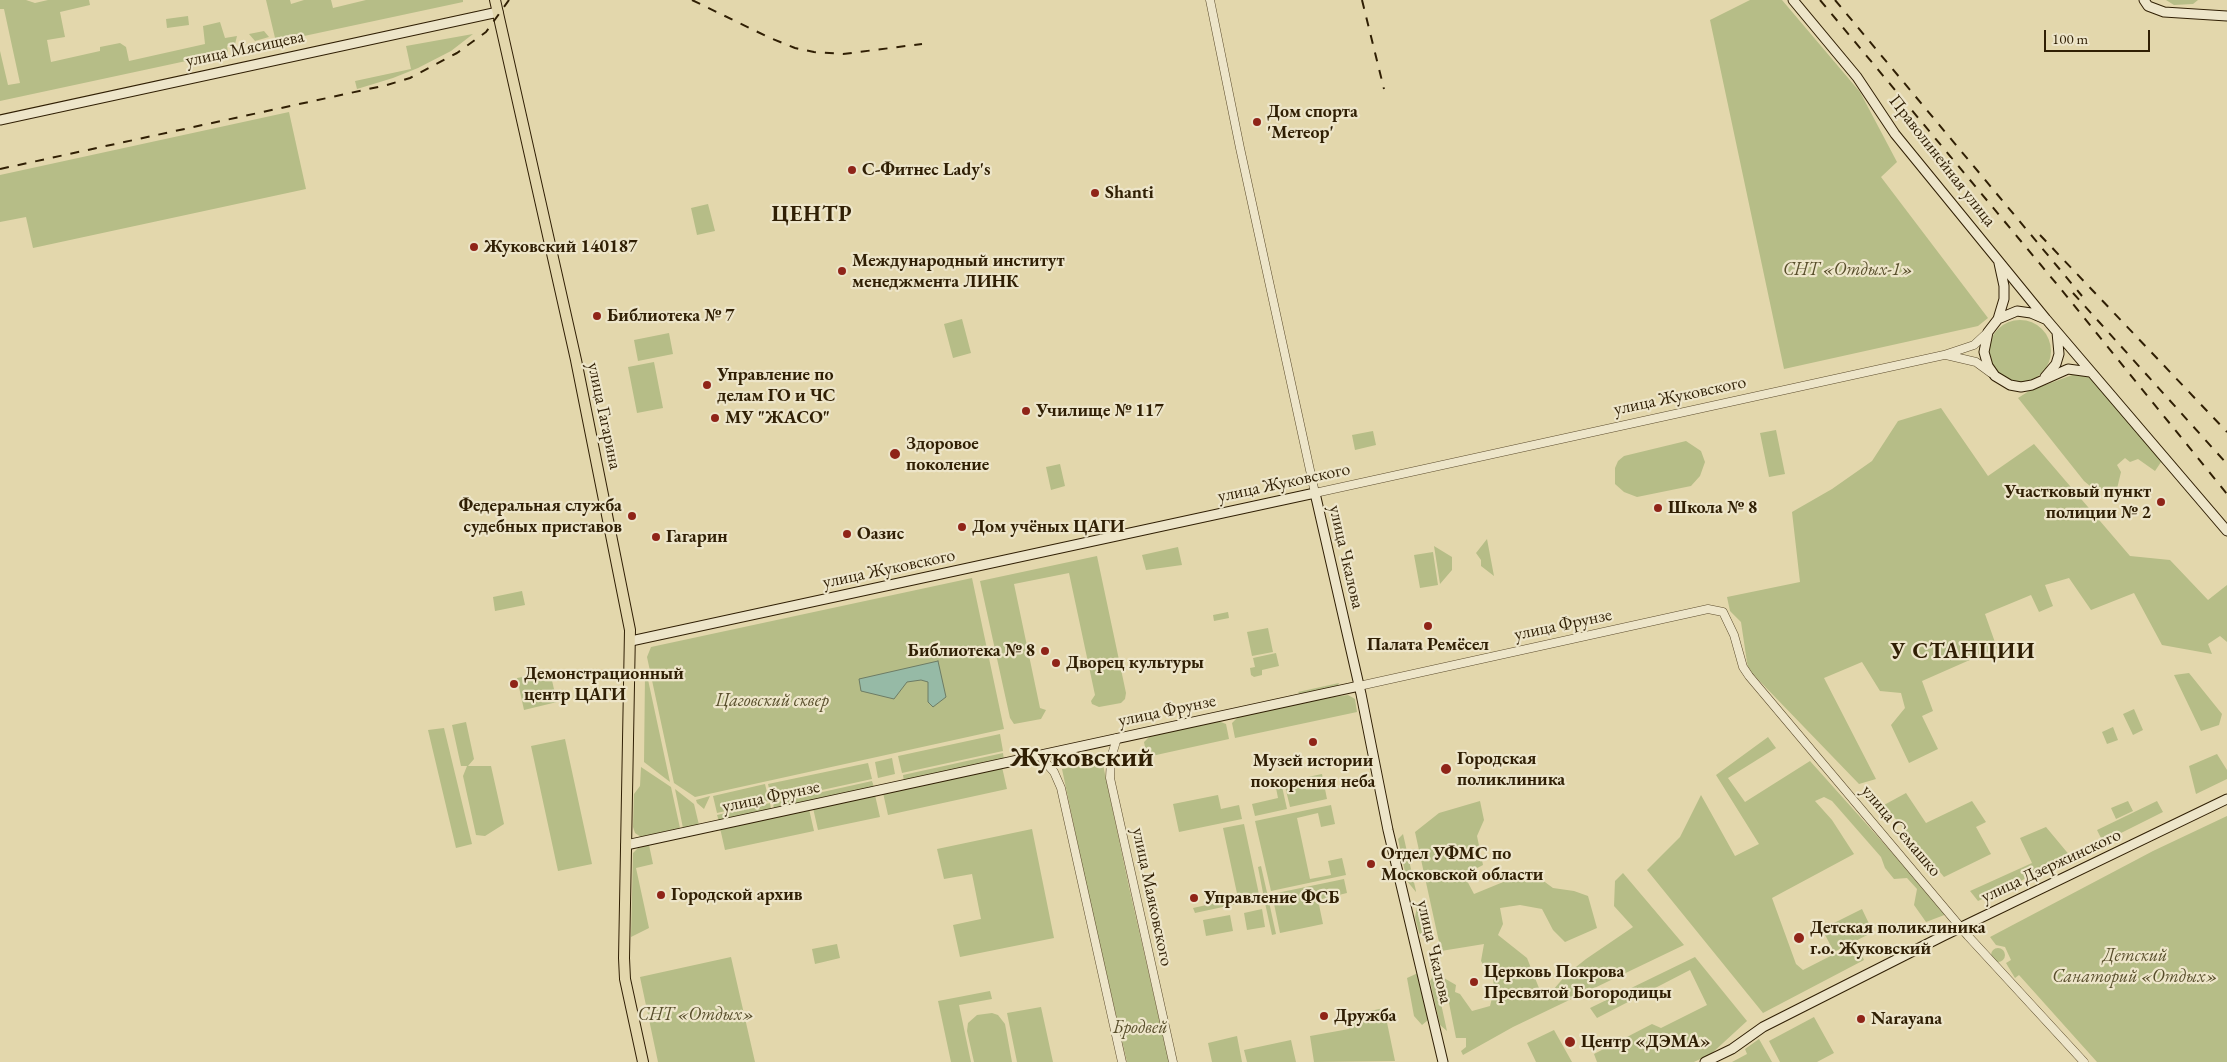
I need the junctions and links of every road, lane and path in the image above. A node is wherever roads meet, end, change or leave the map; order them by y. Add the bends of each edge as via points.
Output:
1 (495, 0) edge
2 (1210, 0) edge
3 (1793, 0) edge
4 (2144, 0) edge
5 (498, 12) junction
6 (2227, 16) edge
7 (0, 120) edge
8 (1998, 258) junction
9 (1998, 319) junction
10 (2046, 319) junction
11 (2056, 331) junction
12 (1988, 332) junction
13 (1944, 355) junction
14 (2090, 372) junction
15 (1995, 376) junction
16 (2041, 381) junction
17 (1315, 493) junction
18 (2227, 531) edge
19 (1715, 609) joint
20 (631, 641) junction
21 (1359, 686) junction
22 (1117, 738) junction
23 (1039, 755) junction
24 (2227, 800) edge
25 (626, 845) junction
26 (1961, 927) junction
27 (643, 1062) edge
28 (1122, 1062) edge
29 (1173, 1062) edge
30 (1443, 1062) edge
31 (1705, 1062) edge
32 (2084, 1062) edge

1 - 5 main road, улица Гагарина
2 - 17 street, улица Чкалова
3 - 8 main road, Праволинейная улица via 1858,77 1896,134
4 - 6 main road via 2148,6 2164,12
5 - 7 main road, улица Мясищева
5 - 20 main road, улица Гагарина via 600,474
8 - 9 main road via 2004,292
8 - 10 main road, Праволинейная улица
9 - 10 main road via 2017,311 2031,312
9 - 12 main road
10 - 11 main road
11 - 14 main road
11 - 16 main road via 2059,354 2056,364
12 - 13 street, улица Жуковского via 1974,345
12 - 15 main road via 1984,352
13 - 15 street via 1976,362
13 - 17 street, улица Жуковского
14 - 16 main road via 2068,369
14 - 18 main road
15 - 16 main road via 2021,387
17 - 20 main road, улица Жуковского
17 - 21 main road, улица Чкалова
19 - 21 street, улица Фрунзе
19 - 26 street, улица Семашко via 1727,618 1741,662 1749,676
20 - 25 main road, улица Гагарина
21 - 22 main road, улица Фрунзе
21 - 30 main road, улица Чкалова via 1388,830
22 - 23 main road, улица Фрунзе
22 - 29 street, улица Маяковского via 1110,778
23 - 25 main road, улица Фрунзе
23 - 28 street via 1054,772 1061,788
24 - 26 main road, улица Дзержинского
25 - 27 main road, улица Гагарина via 624,969
26 - 31 main road, улица Дзержинского via 1763,1027 1732,1049
26 - 32 street, улица Семашко

